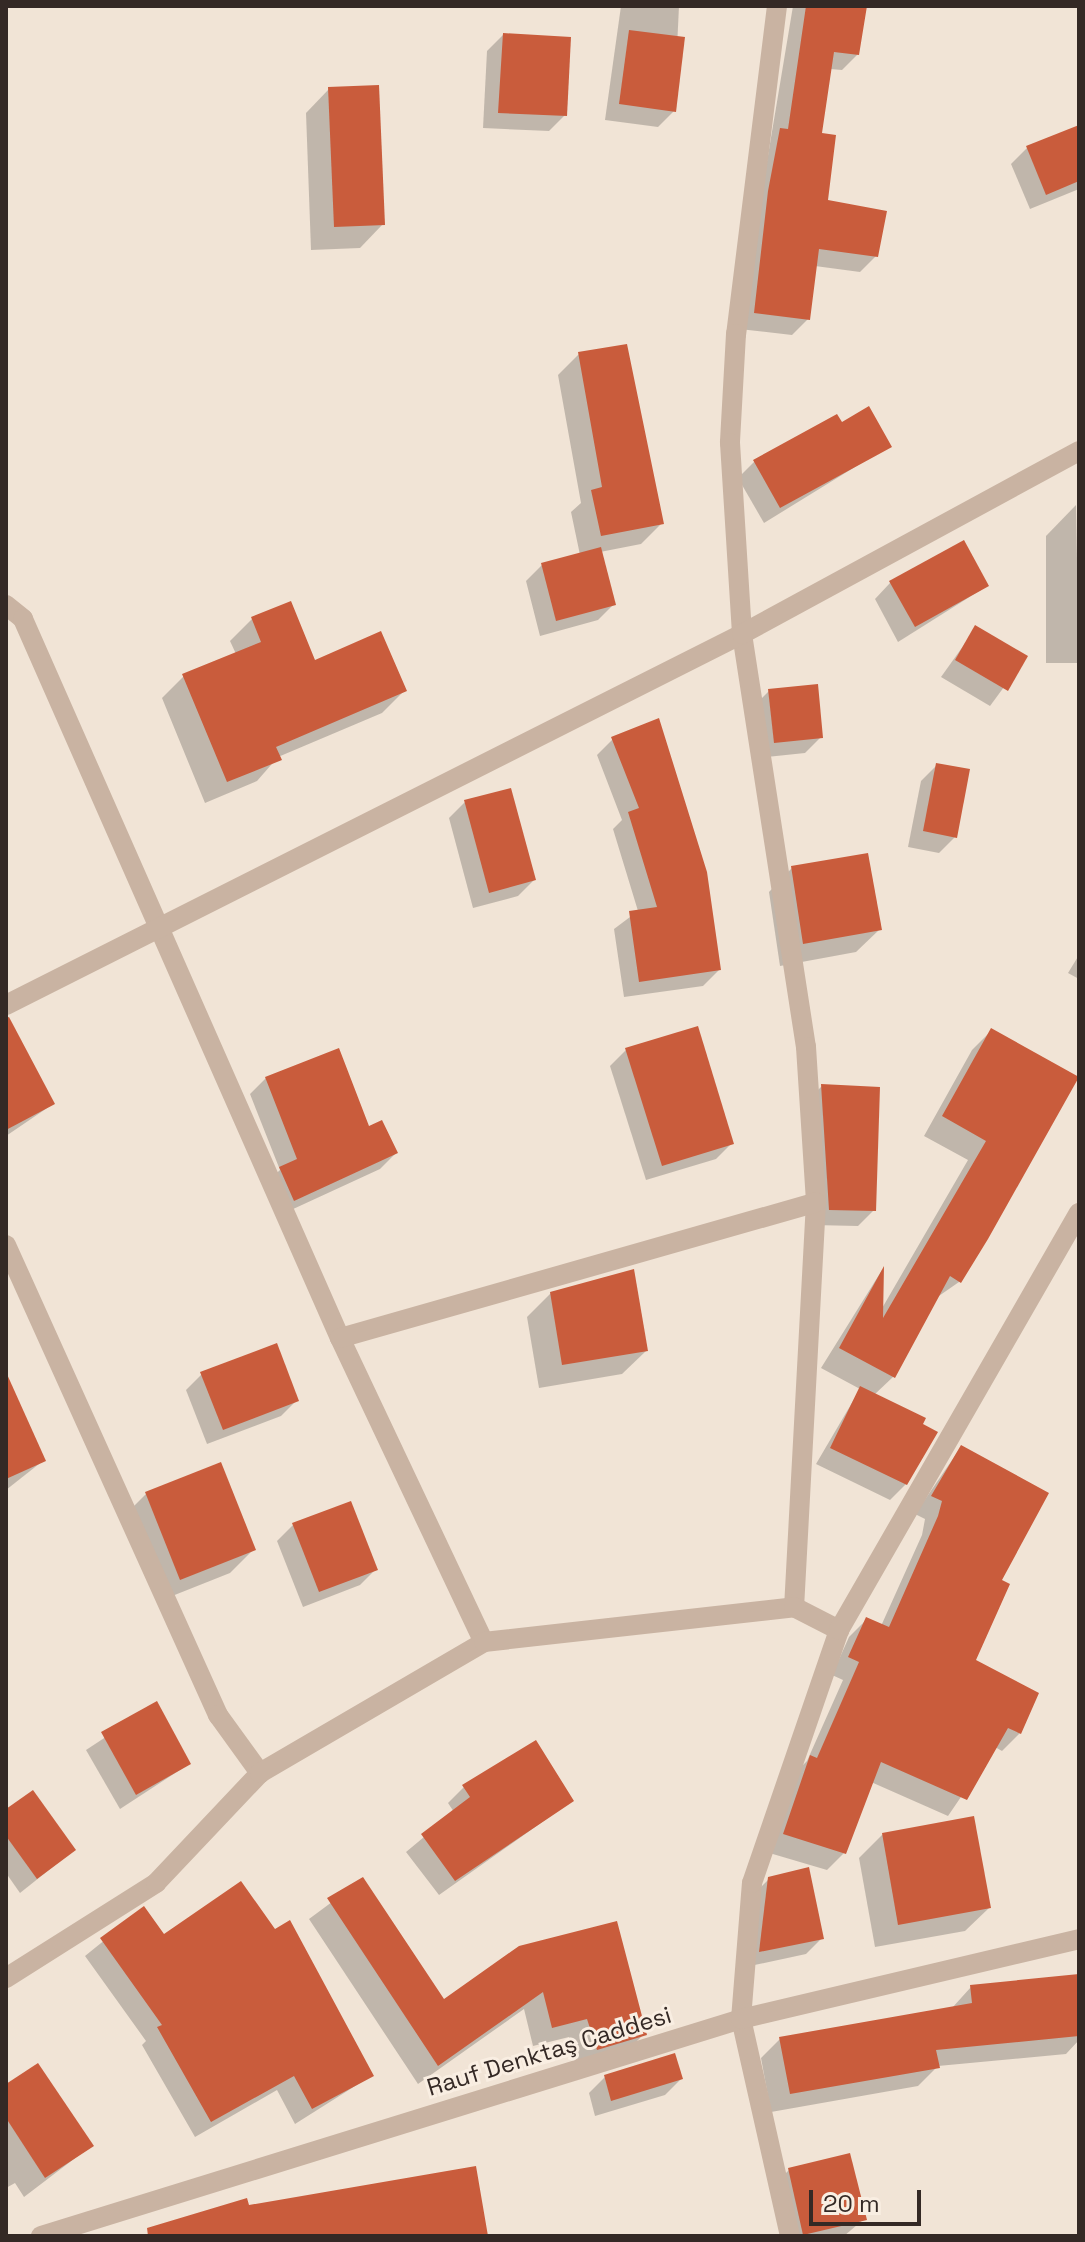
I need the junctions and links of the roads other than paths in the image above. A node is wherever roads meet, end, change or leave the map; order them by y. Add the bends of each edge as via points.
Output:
1 (777, 6) edge
2 (1079, 451) edge
3 (6, 605) edge
4 (742, 634) junction
5 (159, 927) junction
6 (6, 1005) edge
7 (816, 1202) junction
8 (1079, 1213) edge
9 (6, 1245) edge
10 (340, 1338) junction
11 (794, 1607) junction
12 (839, 1630) junction
13 (484, 1642) junction
14 (260, 1773) junction
15 (1079, 1939) edge
16 (6, 1978) edge
17 (741, 2019) junction
18 (41, 2236) edge
19 (790, 2236) edge

1 - 4 street via 736,334 730,443
2 - 4 street
3 - 5 street via 23,619
4 - 5 street
4 - 7 street via 792,938
5 - 6 street
5 - 10 street
7 - 10 street
7 - 11 street
8 - 12 street
9 - 14 street via 218,1715
10 - 13 street
11 - 12 street
11 - 13 street
12 - 17 street via 752,1883
13 - 14 street
14 - 16 street via 156,1883
15 - 17 street, Rauf Denktaş Caddesi
17 - 18 street, Rauf Denktaş Caddesi
17 - 19 street

